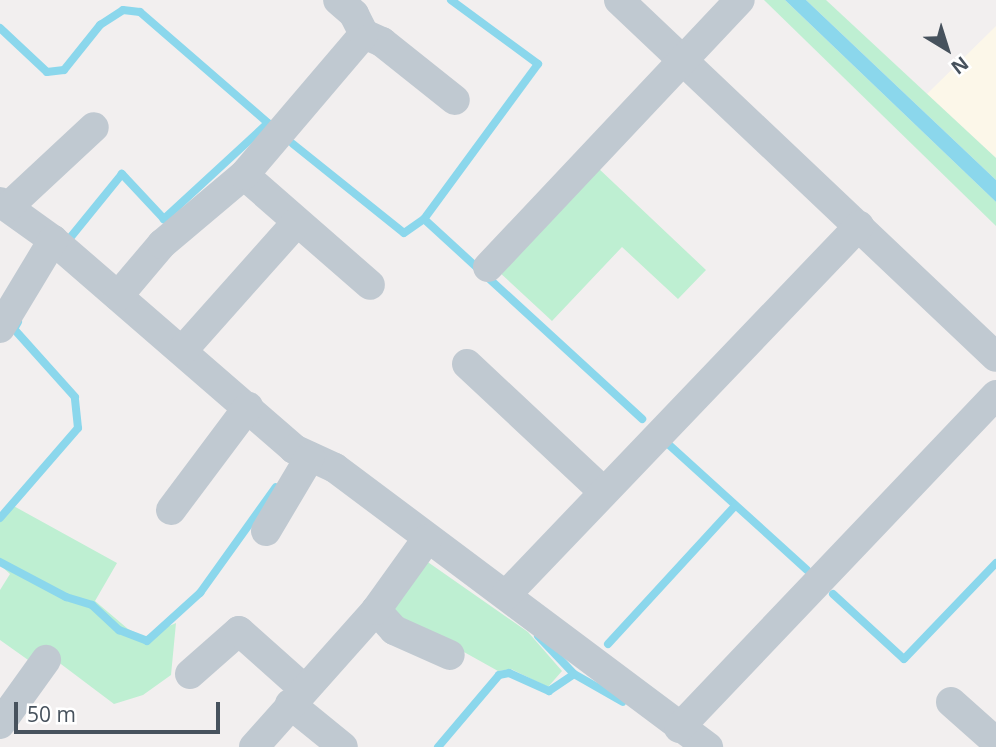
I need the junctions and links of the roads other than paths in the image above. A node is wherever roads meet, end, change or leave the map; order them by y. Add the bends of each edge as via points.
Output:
1 (338, 0) edge
2 (619, 0) edge
3 (740, 0) edge
4 (364, 34) junction
5 (682, 61) junction
6 (455, 100) dead end
7 (94, 127) dead end
8 (244, 176) junction
9 (4, 204) edge
10 (296, 223) junction
11 (859, 226) junction
12 (53, 240) junction
13 (488, 267) dead end
14 (370, 285) dead end
15 (118, 296) junction
16 (0, 328) edge
17 (183, 350) junction
18 (996, 357) edge
19 (467, 364) dead end
20 (996, 395) edge
21 (248, 407) junction
22 (306, 466) junction
23 (604, 492) junction
24 (171, 510) dead end
25 (266, 531) dead end
26 (427, 539) junction
27 (506, 595) junction
28 (376, 610) junction
29 (450, 655) dead end
30 (46, 660) dead end
31 (190, 674) dead end
32 (297, 696) junction
33 (951, 702) dead end
34 (0, 724) edge
35 (679, 728) junction
36 (996, 741) edge
37 (254, 747) edge
38 (343, 747) edge
39 (708, 747) edge

1 - 4 street via 354,14
2 - 5 street
3 - 5 street
4 - 6 street via 382,42
4 - 8 street
5 - 11 street
5 - 13 street
7 - 9 street
8 - 10 street
8 - 15 street via 162,244
9 - 12 street
10 - 14 street
10 - 17 street
11 - 18 street
11 - 23 street
12 - 15 street
12 - 16 street
15 - 17 street
17 - 21 street
19 - 23 street
20 - 35 street
21 - 22 street
21 - 24 street
22 - 25 street
22 - 26 street via 335,468
23 - 27 street
26 - 27 street
26 - 28 street
27 - 35 street
28 - 29 street via 394,630
28 - 32 street
30 - 34 street
31 - 32 street via 239,631
32 - 37 street
32 - 38 street
33 - 36 street
35 - 39 street

